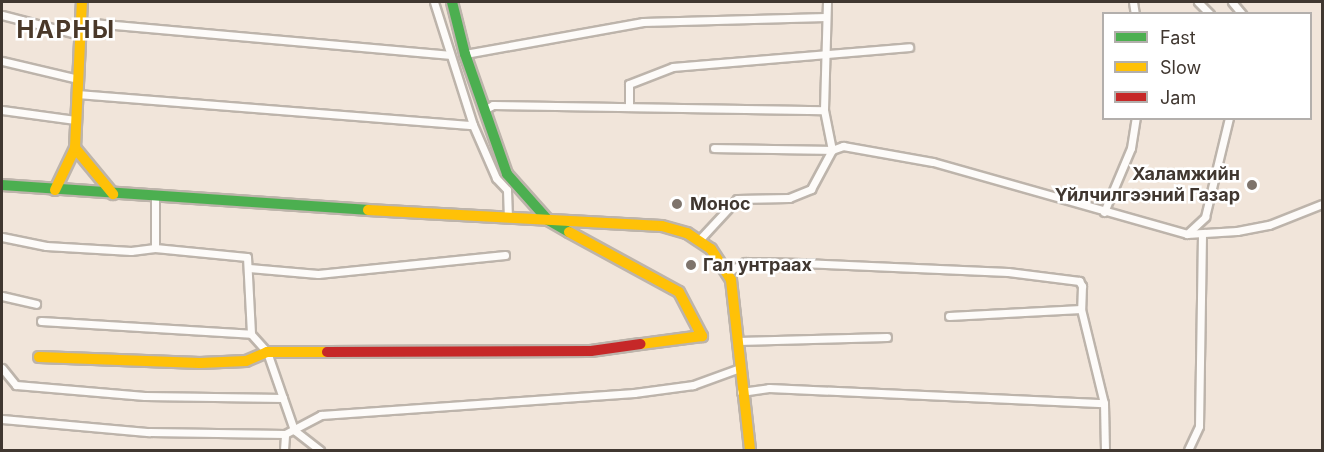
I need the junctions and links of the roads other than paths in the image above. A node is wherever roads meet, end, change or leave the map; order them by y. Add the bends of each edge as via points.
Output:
1 (82, 2) edge
2 (434, 2) edge
3 (452, 2) edge
4 (827, 2) edge
5 (2, 15) edge
6 (826, 17) junction
7 (81, 22) junction
8 (80, 35) junction
9 (909, 47) dead end
10 (465, 54) junction
11 (449, 55) junction
12 (826, 56) junction
13 (2, 61) edge
14 (78, 79) junction
15 (77, 93) junction
16 (629, 107) junction
17 (2, 110) edge
18 (484, 110) junction
19 (824, 110) junction
20 (75, 120) junction
21 (1136, 120) edge
22 (1229, 120) edge
23 (473, 125) junction
24 (75, 148) junction
25 (714, 148) dead end
26 (832, 150) junction
27 (2, 185) edge
28 (55, 190) junction
29 (113, 194) junction
30 (155, 198) junction
31 (1323, 204) edge
32 (1104, 212) junction
33 (508, 217) junction
34 (548, 220) junction
35 (1187, 234) junction
36 (1202, 234) junction
37 (2, 237) edge
38 (700, 239) junction
39 (155, 248) junction
40 (505, 255) dead end
41 (249, 268) junction
42 (728, 272) junction
43 (2, 296) edge
44 (36, 304) dead end
45 (1081, 309) junction
46 (949, 316) dead end
47 (41, 321) dead end
48 (251, 334) junction
49 (887, 337) dead end
50 (738, 341) junction
51 (267, 352) junction
52 (39, 357) dead end
53 (2, 368) edge
54 (740, 368) junction
55 (741, 392) junction
56 (283, 398) junction
57 (1104, 403) junction
58 (2, 419) edge
59 (294, 430) junction
60 (285, 434) junction
61 (284, 450) edge
62 (320, 450) edge
63 (750, 450) edge
64 (1105, 450) edge
65 (1188, 450) edge

1 - 7 street
2 - 11 street
3 - 10 street
4 - 6 street
5 - 8 street
6 - 10 street via 643,22
6 - 12 street
7 - 8 street
7 - 11 street
8 - 14 street
9 - 12 street
10 - 18 street
11 - 23 street
12 - 16 street via 674,67 629,84
12 - 19 street
13 - 14 street
14 - 15 street
15 - 20 street
15 - 23 street
16 - 18 street via 493,105
16 - 19 street
17 - 20 street
18 - 34 street via 507,174
19 - 26 street via 827,142
20 - 24 street
21 - 32 street via 1131,148
22 - 35 street via 1205,217
23 - 33 street via 496,178 507,190
24 - 28 street
24 - 29 street
25 - 26 street
26 - 32 street via 860,147 933,162
26 - 38 street via 811,189 789,198 737,199
27 - 28 street
28 - 29 street
29 - 30 street
30 - 33 street
30 - 39 street
31 - 36 street via 1276,223
32 - 35 street
33 - 34 street
34 - 38 street via 662,226
34 - 51 street via 679,292 702,336 591,351
35 - 36 street
36 - 65 street via 1199,426
37 - 39 street via 46,246 131,251
38 - 42 street
39 - 41 street via 243,254
40 - 41 street via 318,274
41 - 48 street
42 - 45 street via 745,262 1061,277 1082,285
42 - 50 street
43 - 44 street
45 - 46 street
45 - 57 street
47 - 48 street
48 - 51 street
49 - 50 street
50 - 54 street
51 - 52 street via 246,361 200,363
51 - 56 street
53 - 56 street via 16,385 146,396
54 - 55 street
54 - 59 street via 693,385 634,393 321,415
55 - 57 street via 769,388
55 - 63 street
56 - 59 street
57 - 64 street
58 - 60 street via 148,432
59 - 60 street
59 - 62 street
60 - 61 street

